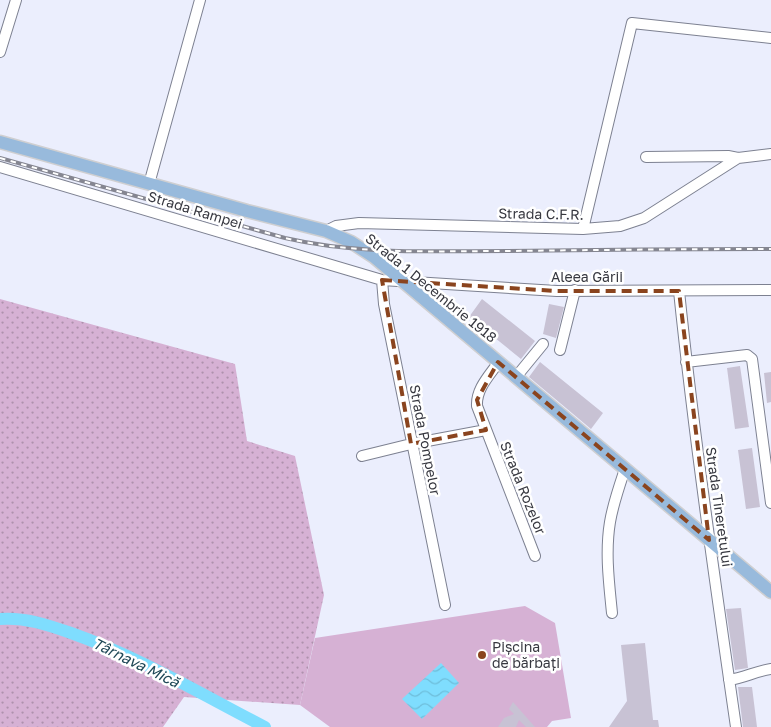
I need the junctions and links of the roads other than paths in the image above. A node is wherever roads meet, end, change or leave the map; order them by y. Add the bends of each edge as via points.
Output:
1 (16, 0) edge
2 (200, 0) edge
3 (2, 36) edge
4 (771, 38) edge
5 (0, 52) edge
6 (0, 142) edge
7 (771, 154) edge
8 (646, 157) dead end
9 (738, 158) junction
10 (0, 167) edge
11 (149, 184) junction
12 (583, 229) junction
13 (326, 230) junction
14 (382, 280) junction
15 (404, 282) junction
16 (575, 290) junction
17 (679, 290) junction
18 (771, 290) edge
19 (543, 344) dead end
20 (560, 350) dead end
21 (686, 362) junction
22 (498, 363) junction
23 (516, 377) junction
24 (486, 430) junction
25 (411, 444) junction
26 (362, 456) dead end
27 (625, 469) junction
28 (771, 503) edge
29 (709, 540) junction
30 (535, 556) dead end
31 (771, 592) edge
32 (445, 605) dead end
33 (612, 613) dead end
34 (771, 669) edge
35 (729, 680) junction
36 (736, 727) edge

1 - 3 street
2 - 11 street
3 - 5 street
4 - 12 street via 632,23
6 - 11 main road, Strada 1 Decembrie 1918
7 - 9 street, Strada C.F.R.
8 - 9 street, Strada C.F.R.
9 - 12 street, Strada C.F.R. via 644,218 620,226
10 - 14 street, Strada Rampei
11 - 13 main road, Strada 1 Decembrie 1918
12 - 13 street, Strada C.F.R. via 359,223
13 - 15 main road, Strada 1 Decembrie 1918 via 364,250
14 - 15 street, Strada Rampei
14 - 25 street, Strada Pompelor
15 - 16 street, Aleea Gării
15 - 22 main road, Strada 1 Decembrie 1918
16 - 17 street, Aleea Gării
16 - 20 street
17 - 18 street, Aleea Gării
17 - 21 street, Strada Tineretului
19 - 23 street
21 - 28 street via 747,355 752,359
21 - 29 street, Strada Tineretului
22 - 23 main road, Strada 1 Decembrie 1918
22 - 24 street, Strada Rozelor via 481,387 477,400
23 - 27 main road, Strada 1 Decembrie 1918
24 - 25 street, Strada Rozelor
24 - 30 street, Strada Rozelor
25 - 26 street, Strada Rozelor
25 - 32 street, Strada Pompelor
27 - 29 main road, Strada 1 Decembrie 1918
27 - 33 street via 610,523 608,571
29 - 31 main road, Strada 1 Decembrie 1918
29 - 35 street, Strada Tineretului
34 - 35 street
35 - 36 street, Strada Tineretului

